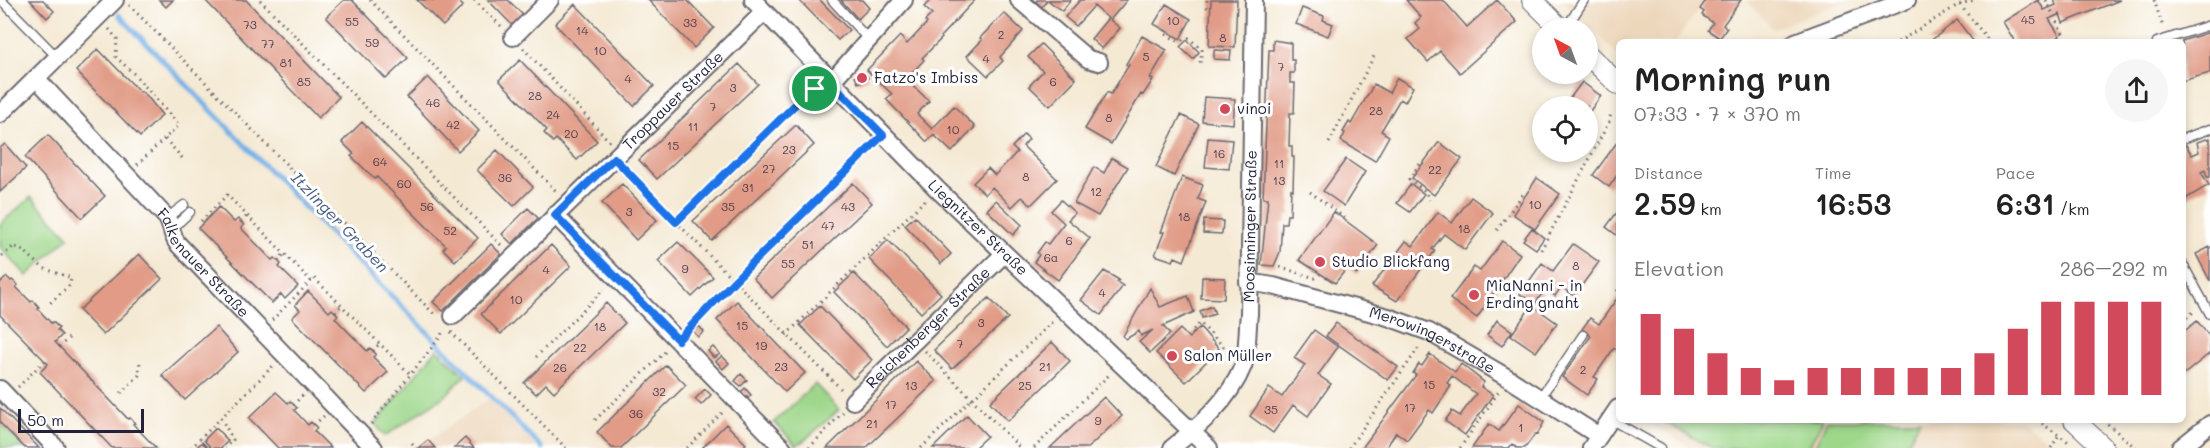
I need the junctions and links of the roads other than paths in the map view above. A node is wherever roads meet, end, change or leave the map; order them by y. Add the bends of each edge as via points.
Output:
1 (1, 0) edge
2 (115, 0) edge
3 (550, 0) edge
4 (832, 0) edge
5 (904, 0) edge
6 (1019, 0) edge
7 (1254, 0) edge
8 (1532, 0) edge
9 (1584, 0) edge
10 (1907, 0) edge
11 (758, 6) edge
12 (1550, 18) edge
13 (1572, 18) edge
14 (2210, 25) edge
15 (513, 37) road end
16 (869, 39) junction
17 (1803, 39) edge
18 (2164, 39) edge
19 (57, 57) junction
20 (1099, 62) dead end
21 (1598, 65) edge
22 (36, 78) junction
23 (831, 82) junction
24 (1616, 82) edge
25 (0, 114) edge
26 (2210, 129) edge
27 (2186, 138) edge
28 (184, 205) dead end
29 (190, 212) dead end
30 (555, 215) junction
31 (172, 230) junction
32 (1004, 254) junction
33 (2186, 271) edge
34 (1248, 282) junction
35 (2210, 314) edge
36 (445, 319) road end
37 (1583, 335) dead end
38 (4, 393) edge
39 (1540, 399) junction
40 (853, 401) road end
41 (1614, 414) edge
42 (1626, 423) edge
43 (2077, 423) edge
44 (2210, 424) edge
45 (1192, 432) junction
46 (1595, 442) edge
47 (56, 448) edge
48 (374, 448) edge
49 (783, 448) edge
50 (1172, 448) edge
51 (1209, 448) edge
52 (1661, 448) edge
53 (2104, 448) edge
54 (2180, 448) edge

1 - 19 lane
2 - 19 street
3 - 15 street
4 - 16 lane
5 - 16 street
6 - 20 street via 1088,59
7 - 34 street, Moosinninger Straße
8 - 12 street
9 - 13 lane
10 - 17 street
11 - 23 street, Liegnitzer Straße
11 - 30 street, Troppauer Straße
14 - 18 lane
16 - 23 street
19 - 22 street
21 - 24 street
22 - 25 street
22 - 31 street, Falkenauer Straße via 126,174
23 - 32 street, Liegnitzer Straße
26 - 27 lane
28 - 31 lane
29 - 31 lane
30 - 36 street, Troppauer Straße
30 - 49 street
31 - 48 street, Falkenauer Straße via 260,331
32 - 40 street, Reichenberger Straße
32 - 45 street, Liegnitzer Straße
33 - 35 lane
34 - 39 street, Merowingerstraße via 1388,316 1429,332
34 - 45 street, Moosinninger Straße via 1244,365 1222,402
37 - 39 lane
38 - 47 street
39 - 46 street, Merowingerstraße
41 - 46 street
42 - 52 lane
43 - 53 street
44 - 54 street
45 - 50 street, Moosinninger Straße
45 - 51 street, Liegnitzer Straße

